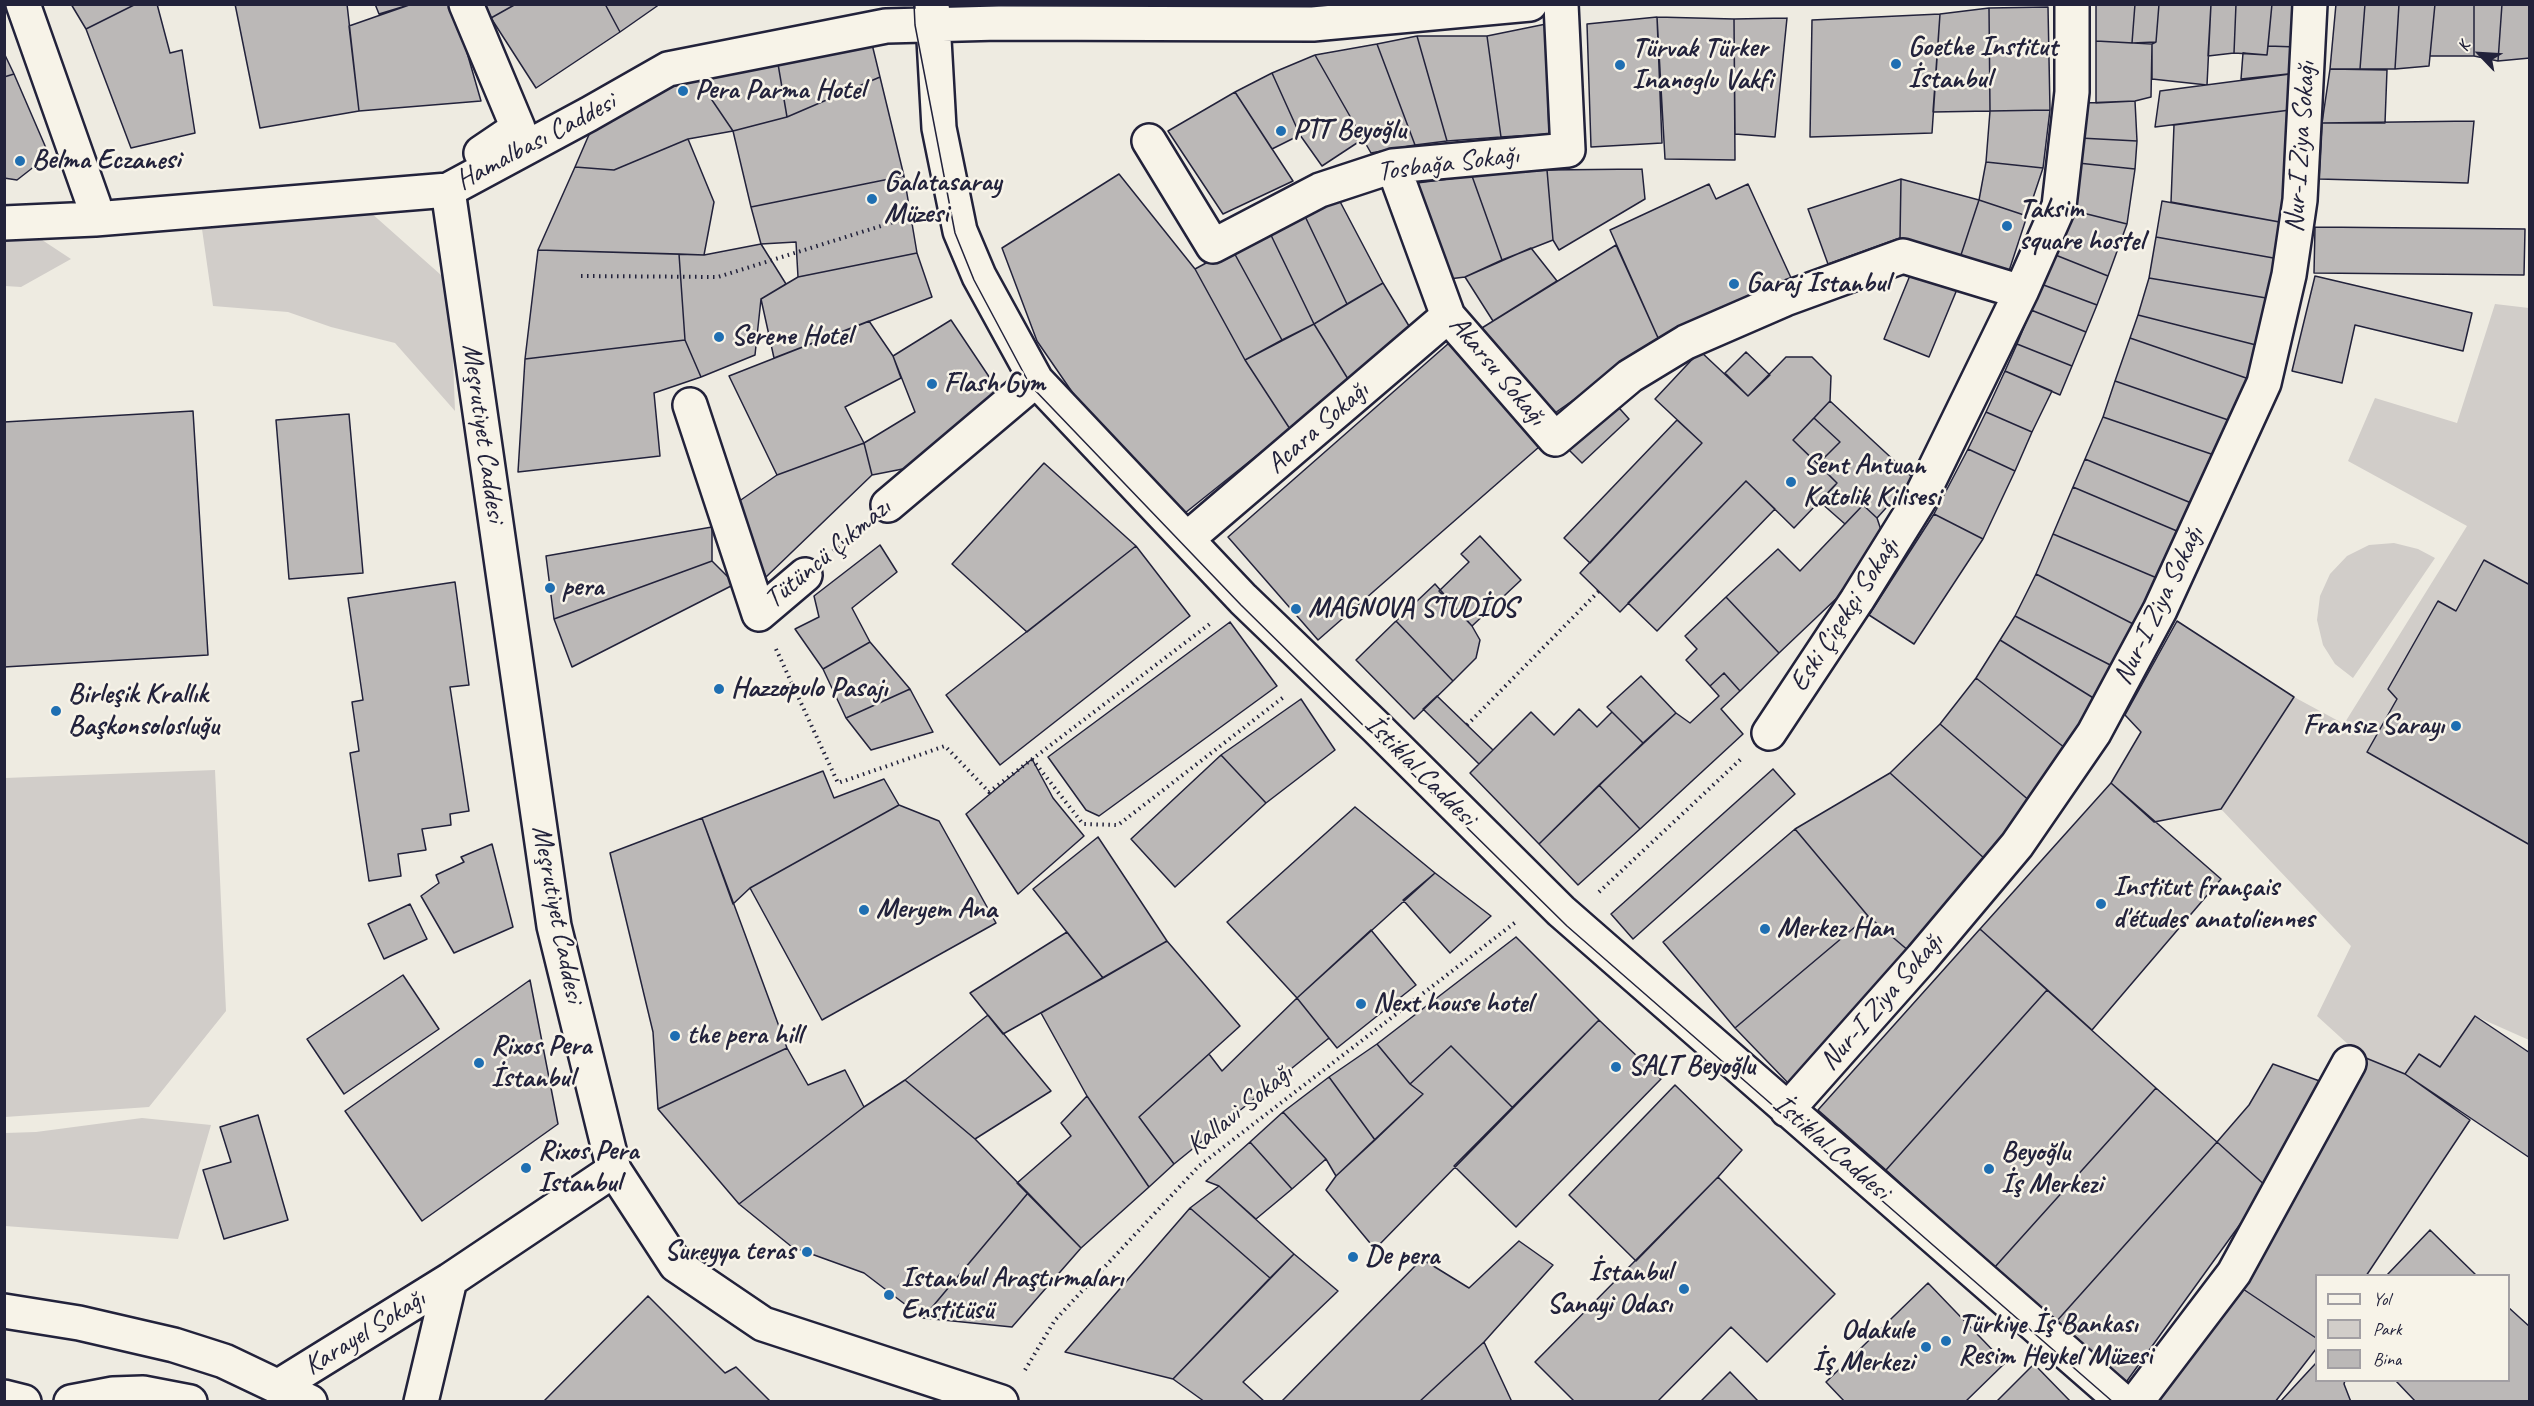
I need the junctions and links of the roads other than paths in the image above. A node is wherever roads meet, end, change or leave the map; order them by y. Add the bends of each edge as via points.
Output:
1 (23, 4) edge
2 (466, 4) edge
3 (1530, 4) edge
4 (1561, 4) edge
5 (2072, 4) edge
6 (2310, 4) edge
7 (927, 18) edge
8 (1149, 141) dead end
9 (1393, 166) junction
10 (448, 190) junction
11 (95, 219) junction
12 (4, 223) edge
13 (2021, 292) junction
14 (1448, 316) junction
15 (1036, 380) junction
16 (690, 405) dead end
17 (888, 505) road end
18 (1187, 540) junction
19 (805, 575) road end
20 (1769, 733) road end
21 (2349, 1063) dead end
22 (1788, 1110) junction
23 (614, 1170) junction
24 (450, 1280) junction
25 (4, 1311) edge
26 (279, 1386) junction
27 (4, 1397) edge
28 (24, 1401) edge
29 (71, 1401) edge
30 (190, 1401) edge
31 (251, 1401) edge
32 (310, 1401) edge
33 (421, 1401) edge
34 (1002, 1401) edge
35 (2122, 1401) edge
36 (2136, 1401) edge

1 - 11 street via 94,205
2 - 10 street via 518,128 446,178
3 - 7 street, Hamalbası Caddesi via 1313,24 999,23
4 - 9 street, Tosbağa Sokağı via 1569,150
5 - 13 street, Eski Çiçekçi Sokağı via 2072,92 2059,206
6 - 22 street, Nur-I Ziya Sokağı via 2300,200 2289,275 2264,383 2160,610 2094,733 2017,845
7 - 10 street, Hamalbası Caddesi via 668,69
7 - 15 street, İstiklal Caddesi via 939,128 960,231 979,276
8 - 9 street, Tosbağa Sokağı via 1213,246 1320,190
9 - 14 street, Akarsu Sokağı
10 - 11 street, Hamalbası Caddesi
10 - 23 street, Meşrutiyet Caddesi via 554,926
11 - 12 street, Hamalbası Caddesi
13 - 14 street, Akarsu Sokağı via 1902,256 1785,299 1686,342 1630,376 1555,439
13 - 20 street, Eski Çiçekçi Sokağı via 1921,497
14 - 18 street, Acara Sokağı
15 - 17 street, Tütüncü Çıkmazı
15 - 18 street, İstiklal Caddesi
16 - 19 street, Tütüncü Çıkmazı via 759,614
18 - 22 street, İstiklal Caddesi via 1559,909
21 - 36 street via 2234,1273
22 - 35 street, İstiklal Caddesi
23 - 24 street, Karayel Sokağı
23 - 34 street, Meşrutiyet Caddesi via 676,1265 763,1324
24 - 26 street, Karayel Sokağı
24 - 33 street, Karayel Sokağı
25 - 26 street via 174,1345 224,1361
26 - 31 street, Karayel Sokağı
26 - 32 street
27 - 28 street
29 - 30 street via 143,1393

